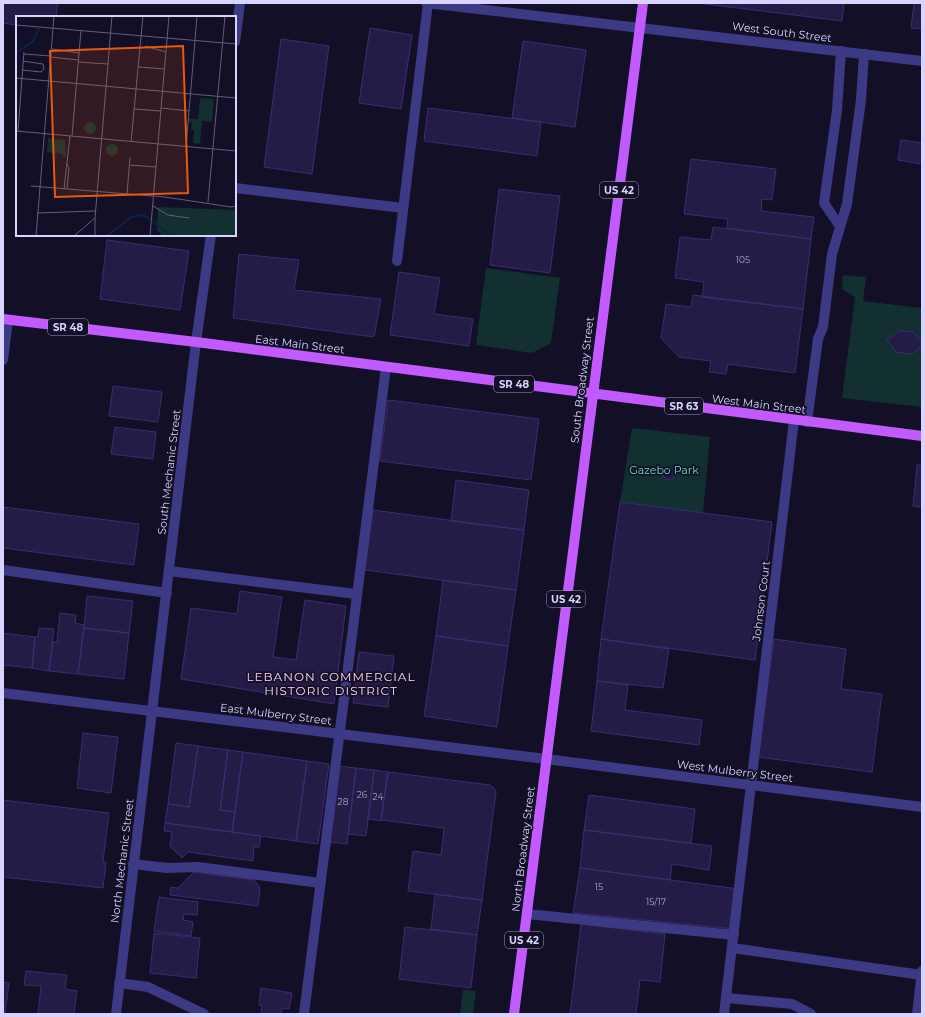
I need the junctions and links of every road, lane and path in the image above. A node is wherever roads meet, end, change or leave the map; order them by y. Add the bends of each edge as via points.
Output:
1 (240, 3) edge
2 (427, 3) edge
3 (642, 3) edge
4 (639, 27) junction
5 (236, 34) edge
6 (841, 51) junction
7 (864, 54) junction
8 (922, 61) edge
9 (236, 188) edge
10 (403, 208) junction
11 (839, 225) junction
12 (211, 236) edge
13 (397, 261) dead end
14 (6, 320) edge
15 (196, 342) junction
16 (3, 360) edge
17 (386, 367) junction
18 (593, 395) junction
19 (794, 420) junction
20 (807, 422) junction
21 (922, 436) edge
22 (3, 570) edge
23 (169, 571) junction
24 (167, 593) junction
25 (356, 594) junction
26 (3, 693) edge
27 (151, 711) junction
28 (338, 734) junction
29 (546, 759) junction
30 (752, 785) junction
31 (922, 807) edge
32 (133, 864) junction
33 (320, 883) junction
34 (527, 914) junction
35 (734, 935) junction
36 (732, 948) junction
37 (922, 971) edge
38 (921, 982) edge
39 (120, 983) junction
40 (726, 998) junction
41 (116, 1014) edge
42 (204, 1014) edge
43 (304, 1014) edge
44 (514, 1014) edge
45 (724, 1014) edge
46 (811, 1014) edge
47 (917, 1014) edge

1 - 5 street
2 - 4 street, West South Street
2 - 10 street
3 - 4 main road, South Broadway Street / US 42
4 - 6 street, West South Street
4 - 18 main road, South Broadway Street / US 42
6 - 7 street, West South Street
6 - 11 street via 837,110 824,203
7 - 8 street, West South Street
7 - 11 street via 861,100 847,204
9 - 10 street
10 - 13 street
11 - 20 street via 832,254 823,327 818,339
12 - 15 street, South Mechanic Street
14 - 15 main road, East Main Street / SR 48
14 - 16 street
15 - 17 main road, East Main Street / SR 48
15 - 23 street, South Mechanic Street
17 - 18 main road, East Main Street / SR 48
17 - 25 street
18 - 19 main road, West Main Street / SR 63
18 - 29 main road, South Broadway Street / US 42
19 - 20 main road, West Main Street / SR 63
19 - 30 street, Johnson Court
20 - 21 main road, West Main Street / SR 63
22 - 24 street
23 - 24 street, South Mechanic Street
23 - 25 street
24 - 27 street, South Mechanic Street
25 - 28 street
26 - 27 street, East Mulberry Street
27 - 28 street, East Mulberry Street
27 - 32 street, North Mechanic Street
28 - 29 street, East Mulberry Street
28 - 33 street
29 - 30 street, West Mulberry Street
29 - 34 main road, North Broadway Street / US 42
30 - 31 street, West Mulberry Street
30 - 35 street, Johnson Court
32 - 33 street via 167,868 198,867
32 - 39 street, North Mechanic Street
33 - 43 street
34 - 35 street
34 - 44 main road, North Broadway Street / US 42
35 - 36 street, Johnson Court
36 - 38 street
36 - 40 street, Johnson Court
37 - 38 street
38 - 47 street
39 - 41 street, North Mechanic Street
39 - 42 street via 148,987
40 - 45 street, Johnson Court
40 - 46 street via 792,1004

